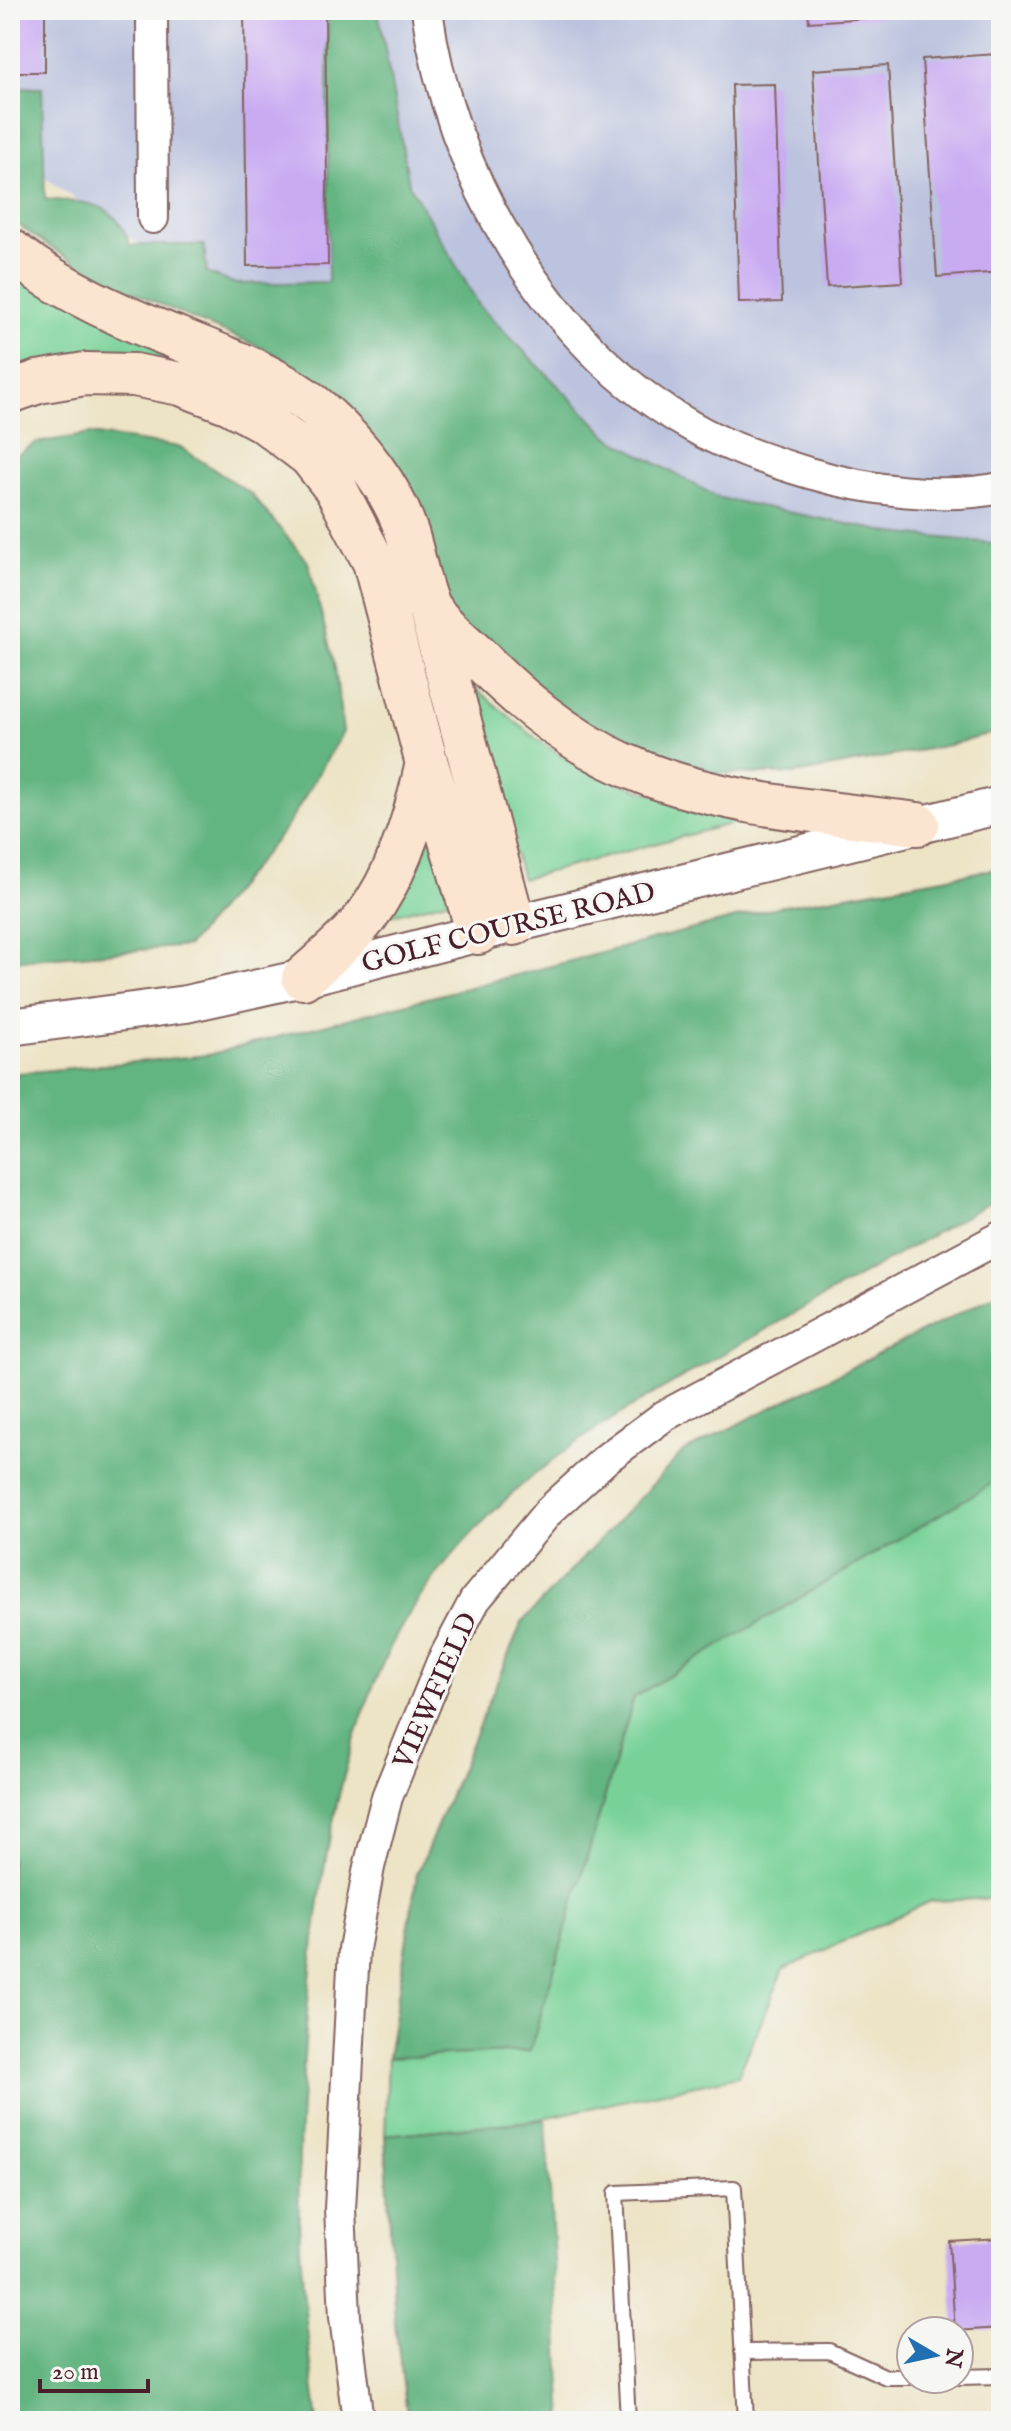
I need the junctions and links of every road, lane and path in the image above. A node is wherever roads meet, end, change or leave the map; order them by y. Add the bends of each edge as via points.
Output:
1 (152, 10) edge
2 (427, 10) edge
3 (153, 218) dead end
4 (10, 250) edge
5 (10, 392) edge
6 (1001, 488) edge
7 (429, 608) junction
8 (427, 764) junction
9 (1001, 805) edge
10 (918, 824) junction
11 (496, 928) junction
12 (303, 978) junction
13 (10, 1027) edge
14 (1001, 1237) edge
15 (742, 2352) junction
16 (1001, 2376) edge
17 (895, 2377) edge
18 (975, 2377) edge
19 (358, 2421) edge
20 (628, 2421) edge
21 (746, 2421) edge

1 - 3 street
2 - 6 street via 448,107 479,189 505,238 572,331 629,385 691,426 761,458 837,481 912,492
4 - 7 main road via 87,300 224,356 318,409 383,481 406,530
5 - 8 main road via 85,374 134,375 181,384 265,422 310,456 336,489 374,562
7 - 10 main road via 544,718 645,773 772,805
7 - 11 main road
8 - 11 main road
8 - 12 main road via 417,809 384,888 365,918
9 - 10 street, GOLF COURSE ROAD
10 - 11 street, GOLF COURSE ROAD
11 - 12 street, GOLF COURSE ROAD
12 - 13 street, GOLF COURSE ROAD via 186,1004
14 - 19 street, VIEWFIELD via 664,1416 549,1511 475,1600 442,1662 387,1797 354,1949 340,2209 345,2317
15 - 17 lane via 829,2351
15 - 20 lane via 734,2188 616,2193
15 - 21 lane
16 - 18 lane

